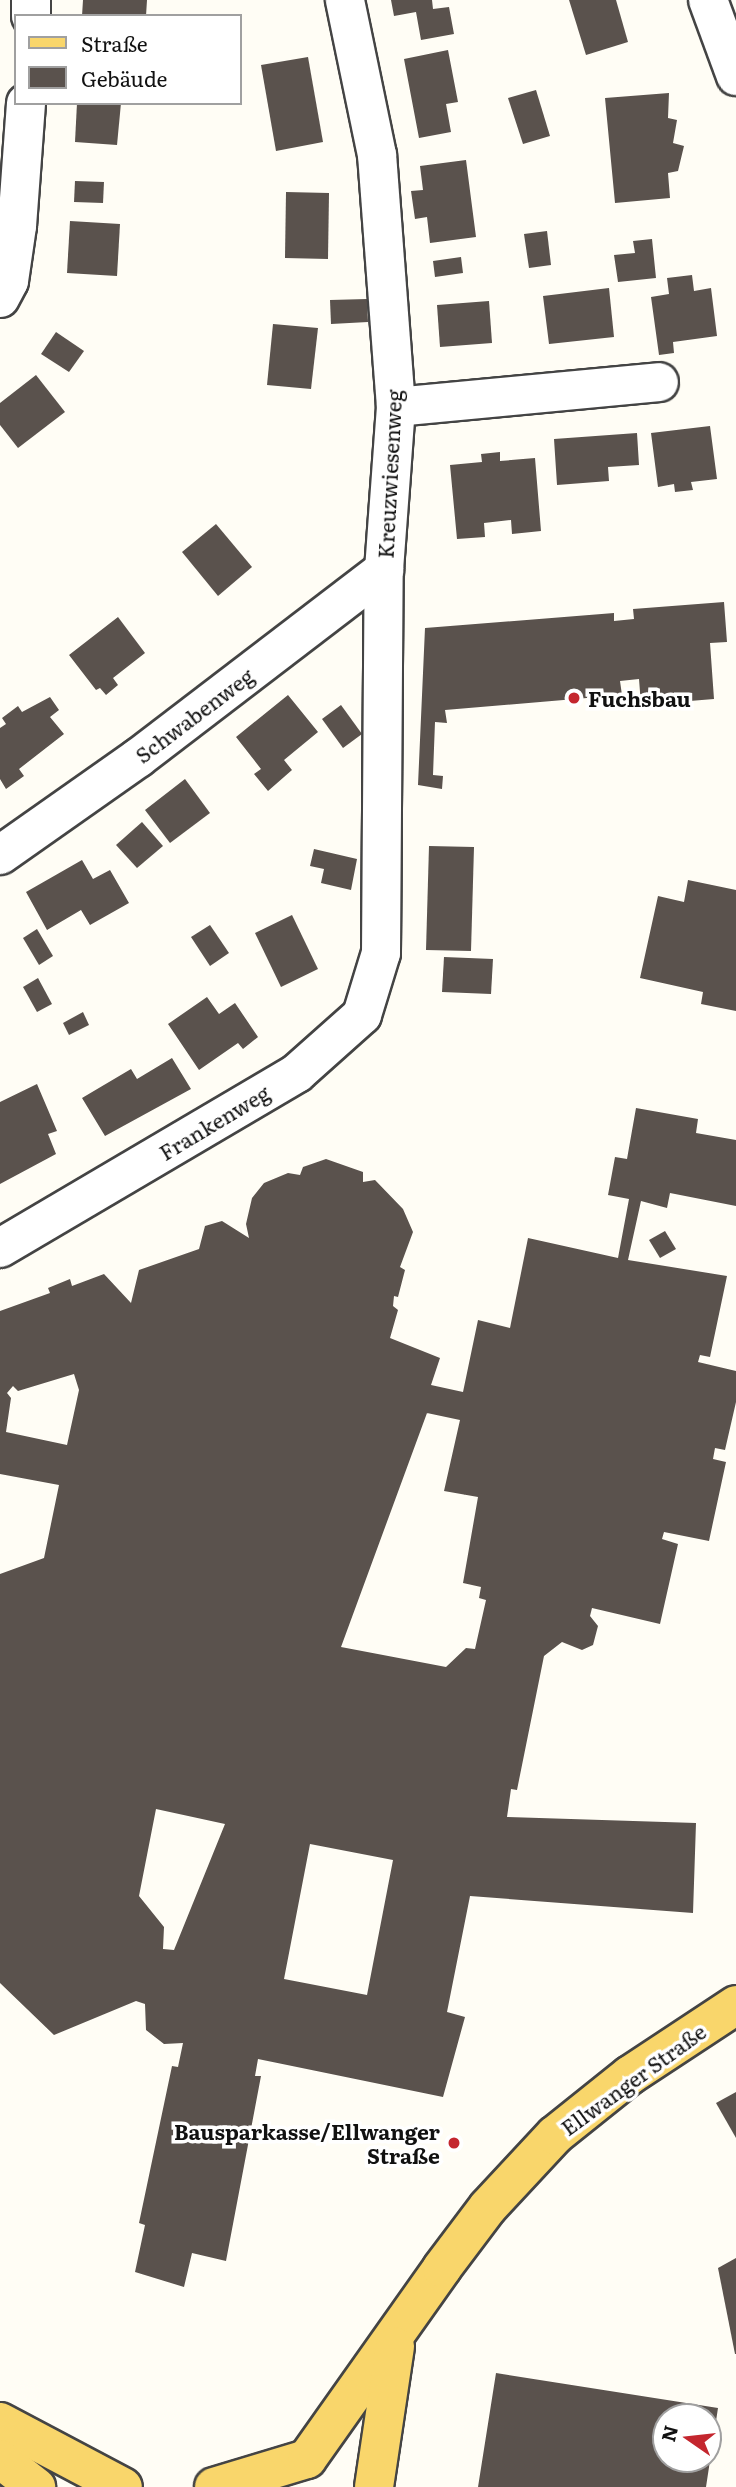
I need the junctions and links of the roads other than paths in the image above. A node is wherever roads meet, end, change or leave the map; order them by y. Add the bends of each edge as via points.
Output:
1 (345, 0) edge
2 (708, 0) edge
3 (736, 76) edge
4 (26, 105) edge
5 (0, 298) edge
6 (659, 382) dead end
7 (396, 407) junction
8 (384, 570) junction
9 (0, 855) edge
10 (381, 953) joint
11 (0, 1248) edge
12 (736, 2004) edge
13 (396, 2338) junction
14 (0, 2422) edge
15 (0, 2459) edge
16 (302, 2473) edge
17 (36, 2487) edge
18 (123, 2487) edge
19 (214, 2487) edge
20 (374, 2487) edge

1 - 7 street, Kreuzwiesenweg via 377,155
2 - 3 street
4 - 5 street via 17,226 9,281
6 - 7 street
7 - 8 street, Kreuzwiesenweg
8 - 9 street, Schwabenweg via 105,782
8 - 10 street, Kreuzwiesenweg
10 - 11 street, Frankenweg via 362,1015 298,1073
12 - 13 main road, Ellwanger Straße via 630,2075 555,2136 488,2207
13 - 16 main road
13 - 20 main road, Ellwanger Straße
14 - 18 main road
15 - 17 main road
16 - 19 main road

